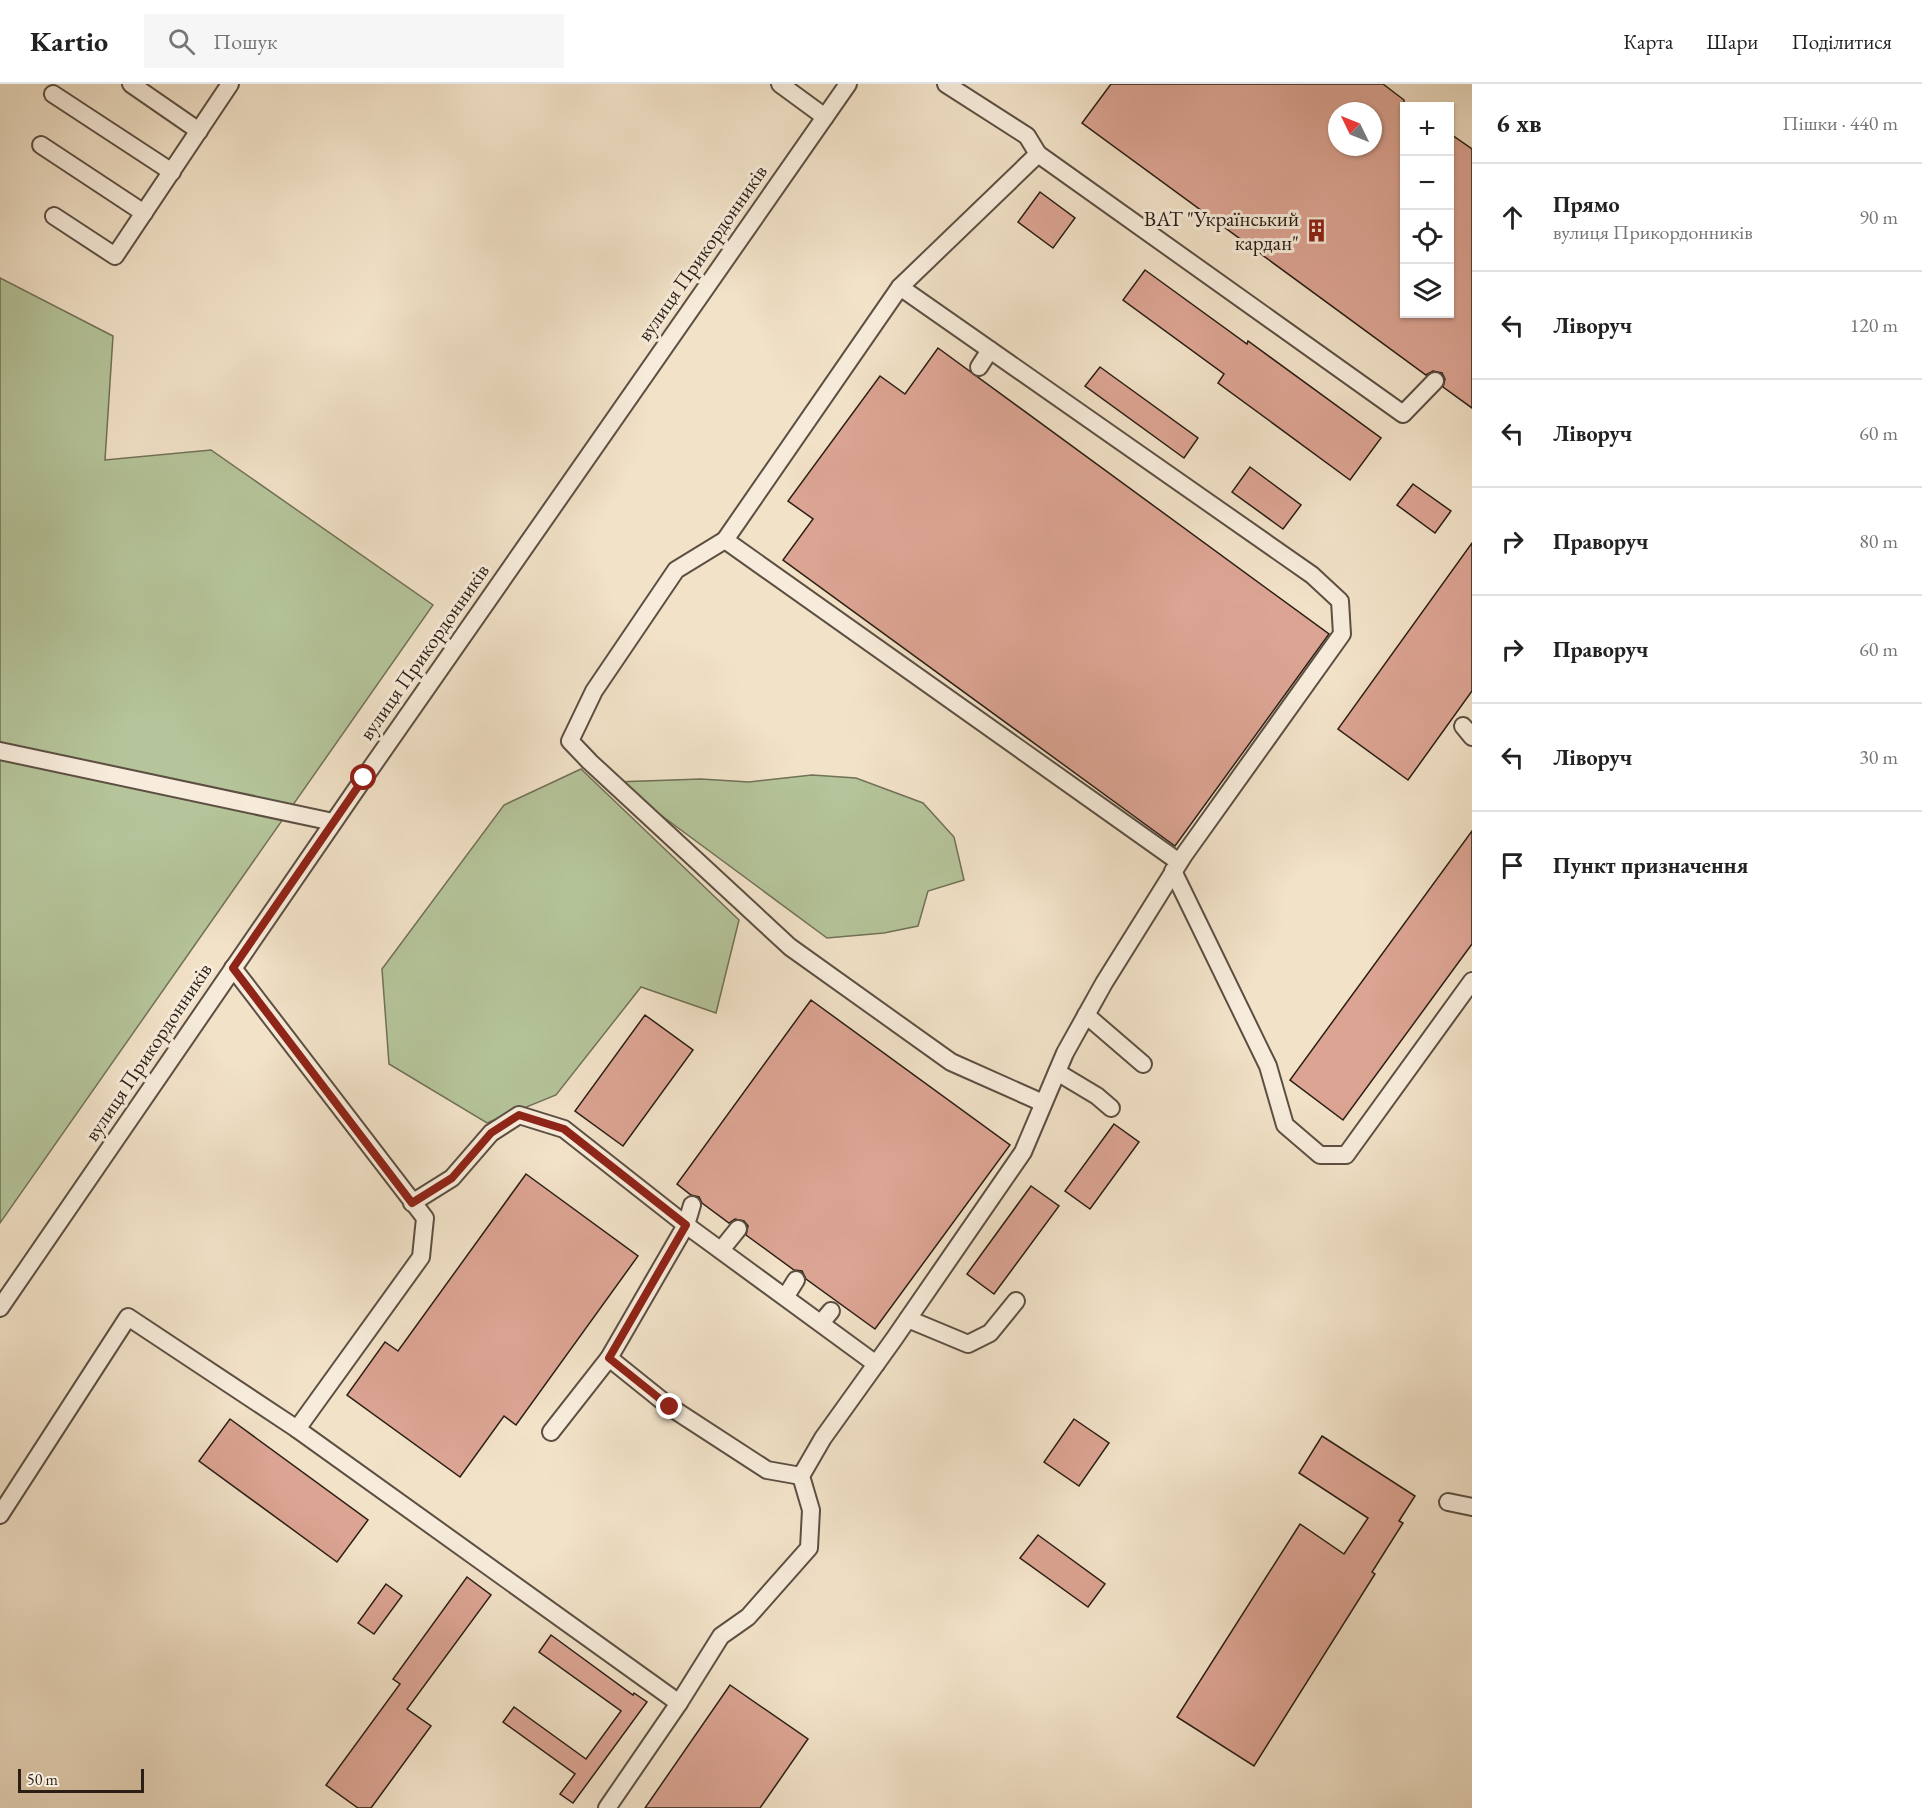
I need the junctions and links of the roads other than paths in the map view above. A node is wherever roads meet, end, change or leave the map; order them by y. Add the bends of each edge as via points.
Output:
1 (131, 84) edge
2 (780, 84) edge
3 (848, 84) edge
4 (946, 84) edge
5 (227, 85) edge
6 (53, 94) dead end
7 (825, 117) junction
8 (199, 131) junction
9 (41, 145) dead end
10 (1038, 154) junction
11 (172, 172) junction
12 (144, 213) junction
13 (54, 216) dead end
14 (900, 287) junction
15 (990, 350) junction
16 (979, 367) dead end
17 (1435, 381) dead end
18 (725, 540) junction
19 (0, 751) edge
20 (333, 822) junction
21 (1176, 867) junction
22 (233, 968) junction
23 (1472, 981) edge
24 (1086, 1015) junction
25 (1143, 1064) dead end
26 (1057, 1072) junction
27 (1043, 1103) junction
28 (1112, 1108) dead end
29 (412, 1203) junction
30 (692, 1205) dead end
31 (686, 1225) junction
32 (738, 1229) dead end
33 (721, 1250) junction
34 (796, 1280) dead end
35 (786, 1296) junction
36 (1016, 1302) dead end
37 (0, 1308) edge
38 (908, 1319) junction
39 (609, 1358) junction
40 (876, 1364) junction
41 (297, 1429) junction
42 (551, 1432) dead end
43 (801, 1476) junction
44 (1448, 1502) dead end
45 (1472, 1507) edge
46 (0, 1515) edge
47 (679, 1703) junction
48 (607, 1808) edge

1 - 8 street
2 - 7 street
3 - 7 street, вулиця Прикордонників
4 - 10 street via 1027,136
5 - 8 street
6 - 11 street
7 - 20 street, вулиця Прикордонників
8 - 11 street
9 - 12 street
10 - 14 street
10 - 17 street via 1403,414
11 - 12 street
12 - 13 street via 116,256
14 - 15 street
14 - 18 street
15 - 16 street
15 - 21 street via 1312,575 1340,602 1342,634
18 - 21 street
18 - 27 street via 676,570 594,691 570,741 790,947 951,1062
19 - 20 street
20 - 22 street, вулиця Прикордонників
21 - 23 street via 1268,1066 1285,1125 1320,1155 1346,1155
21 - 24 street
22 - 29 street
22 - 37 street, вулиця Прикордонників
24 - 25 street
24 - 26 street
26 - 27 street
26 - 28 street
27 - 38 street via 1023,1152
29 - 31 street via 452,1178 491,1133 519,1115 564,1129
29 - 41 street via 425,1218 421,1257
30 - 31 street
31 - 33 street
31 - 39 street
32 - 33 street
33 - 35 street
34 - 35 street
35 - 40 street via 826,1317
36 - 38 street via 990,1333 968,1344
38 - 40 street
39 - 42 street
39 - 43 street via 670,1407 767,1470
40 - 43 street
41 - 46 street via 128,1317
41 - 47 street
43 - 47 street via 811,1510 809,1548 748,1617 721,1636
44 - 45 street
47 - 48 street

